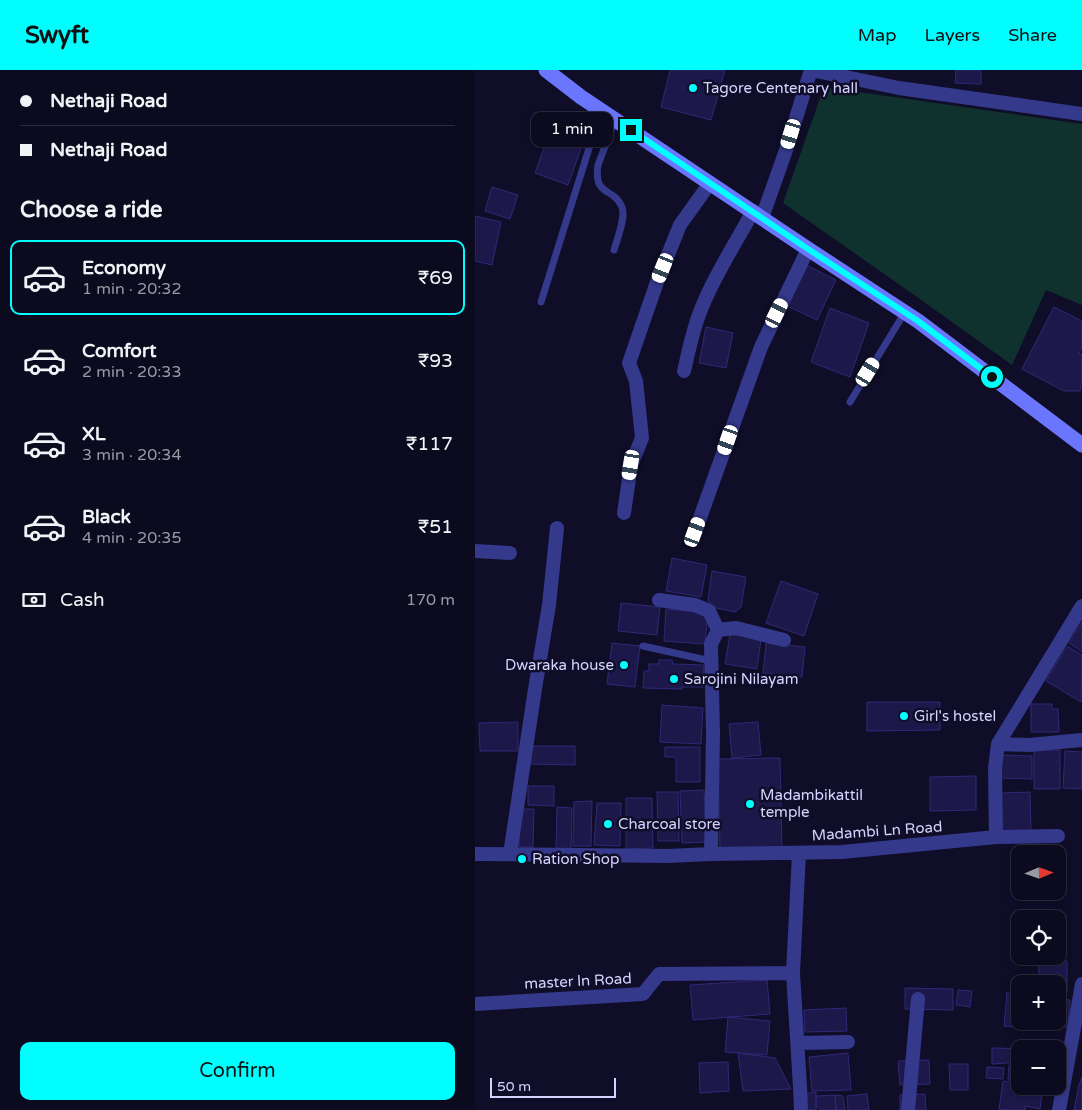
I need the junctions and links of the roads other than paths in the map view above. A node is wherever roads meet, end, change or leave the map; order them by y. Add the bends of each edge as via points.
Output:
1 (546, 70) edge
2 (601, 110) junction
3 (1082, 114) edge
4 (615, 120) junction
5 (710, 183) junction
6 (758, 215) junction
7 (808, 249) junction
8 (613, 250) dead end
9 (541, 302) dead end
10 (905, 312) junction
11 (684, 371) dead end
12 (850, 402) dead end
13 (1082, 443) edge
14 (623, 513) dead end
15 (557, 528) dead end
16 (695, 532) dead end
17 (475, 551) edge
18 (510, 553) dead end
19 (659, 600) dead end
20 (1082, 606) edge
21 (718, 630) junction
22 (784, 640) dead end
23 (643, 646) dead end
24 (711, 660) junction
25 (1082, 740) edge
26 (998, 744) junction
27 (1058, 836) dead end
28 (996, 837) junction
29 (799, 852) junction
30 (475, 854) edge
31 (509, 854) junction
32 (711, 854) junction
33 (793, 973) junction
34 (1082, 984) edge
35 (918, 999) dead end
36 (475, 1004) edge
37 (847, 1042) dead end
38 (798, 1044) junction
39 (801, 1110) edge
40 (907, 1110) edge
41 (1059, 1110) edge

1 - 2 street
2 - 4 street
2 - 9 lane
3 - 6 street via 899,88 811,70 786,150
4 - 5 street
4 - 8 lane via 597,172 597,181 602,189 622,207 622,224
5 - 6 street
5 - 14 street via 680,225 629,363 636,381 642,438 631,465
6 - 7 street
6 - 11 street via 701,308
7 - 10 street
7 - 16 street via 761,347
10 - 12 lane
10 - 13 street
15 - 31 street via 549,605
17 - 18 street
19 - 21 street via 695,605 709,611
20 - 26 street
21 - 22 street via 736,628
21 - 24 street via 711,644
23 - 24 lane
24 - 32 street
25 - 26 street
26 - 28 street
27 - 28 street, Madambi Ln Road
28 - 29 street, Madambi Ln Road via 842,852
29 - 32 street, Madambi Ln Road
29 - 33 street
30 - 31 street, Madambi Ln Road
31 - 32 street, Madambi Ln Road
33 - 36 street, master ln Road via 659,974 643,994
33 - 38 street
34 - 41 street
35 - 40 street
37 - 38 street
38 - 39 street

